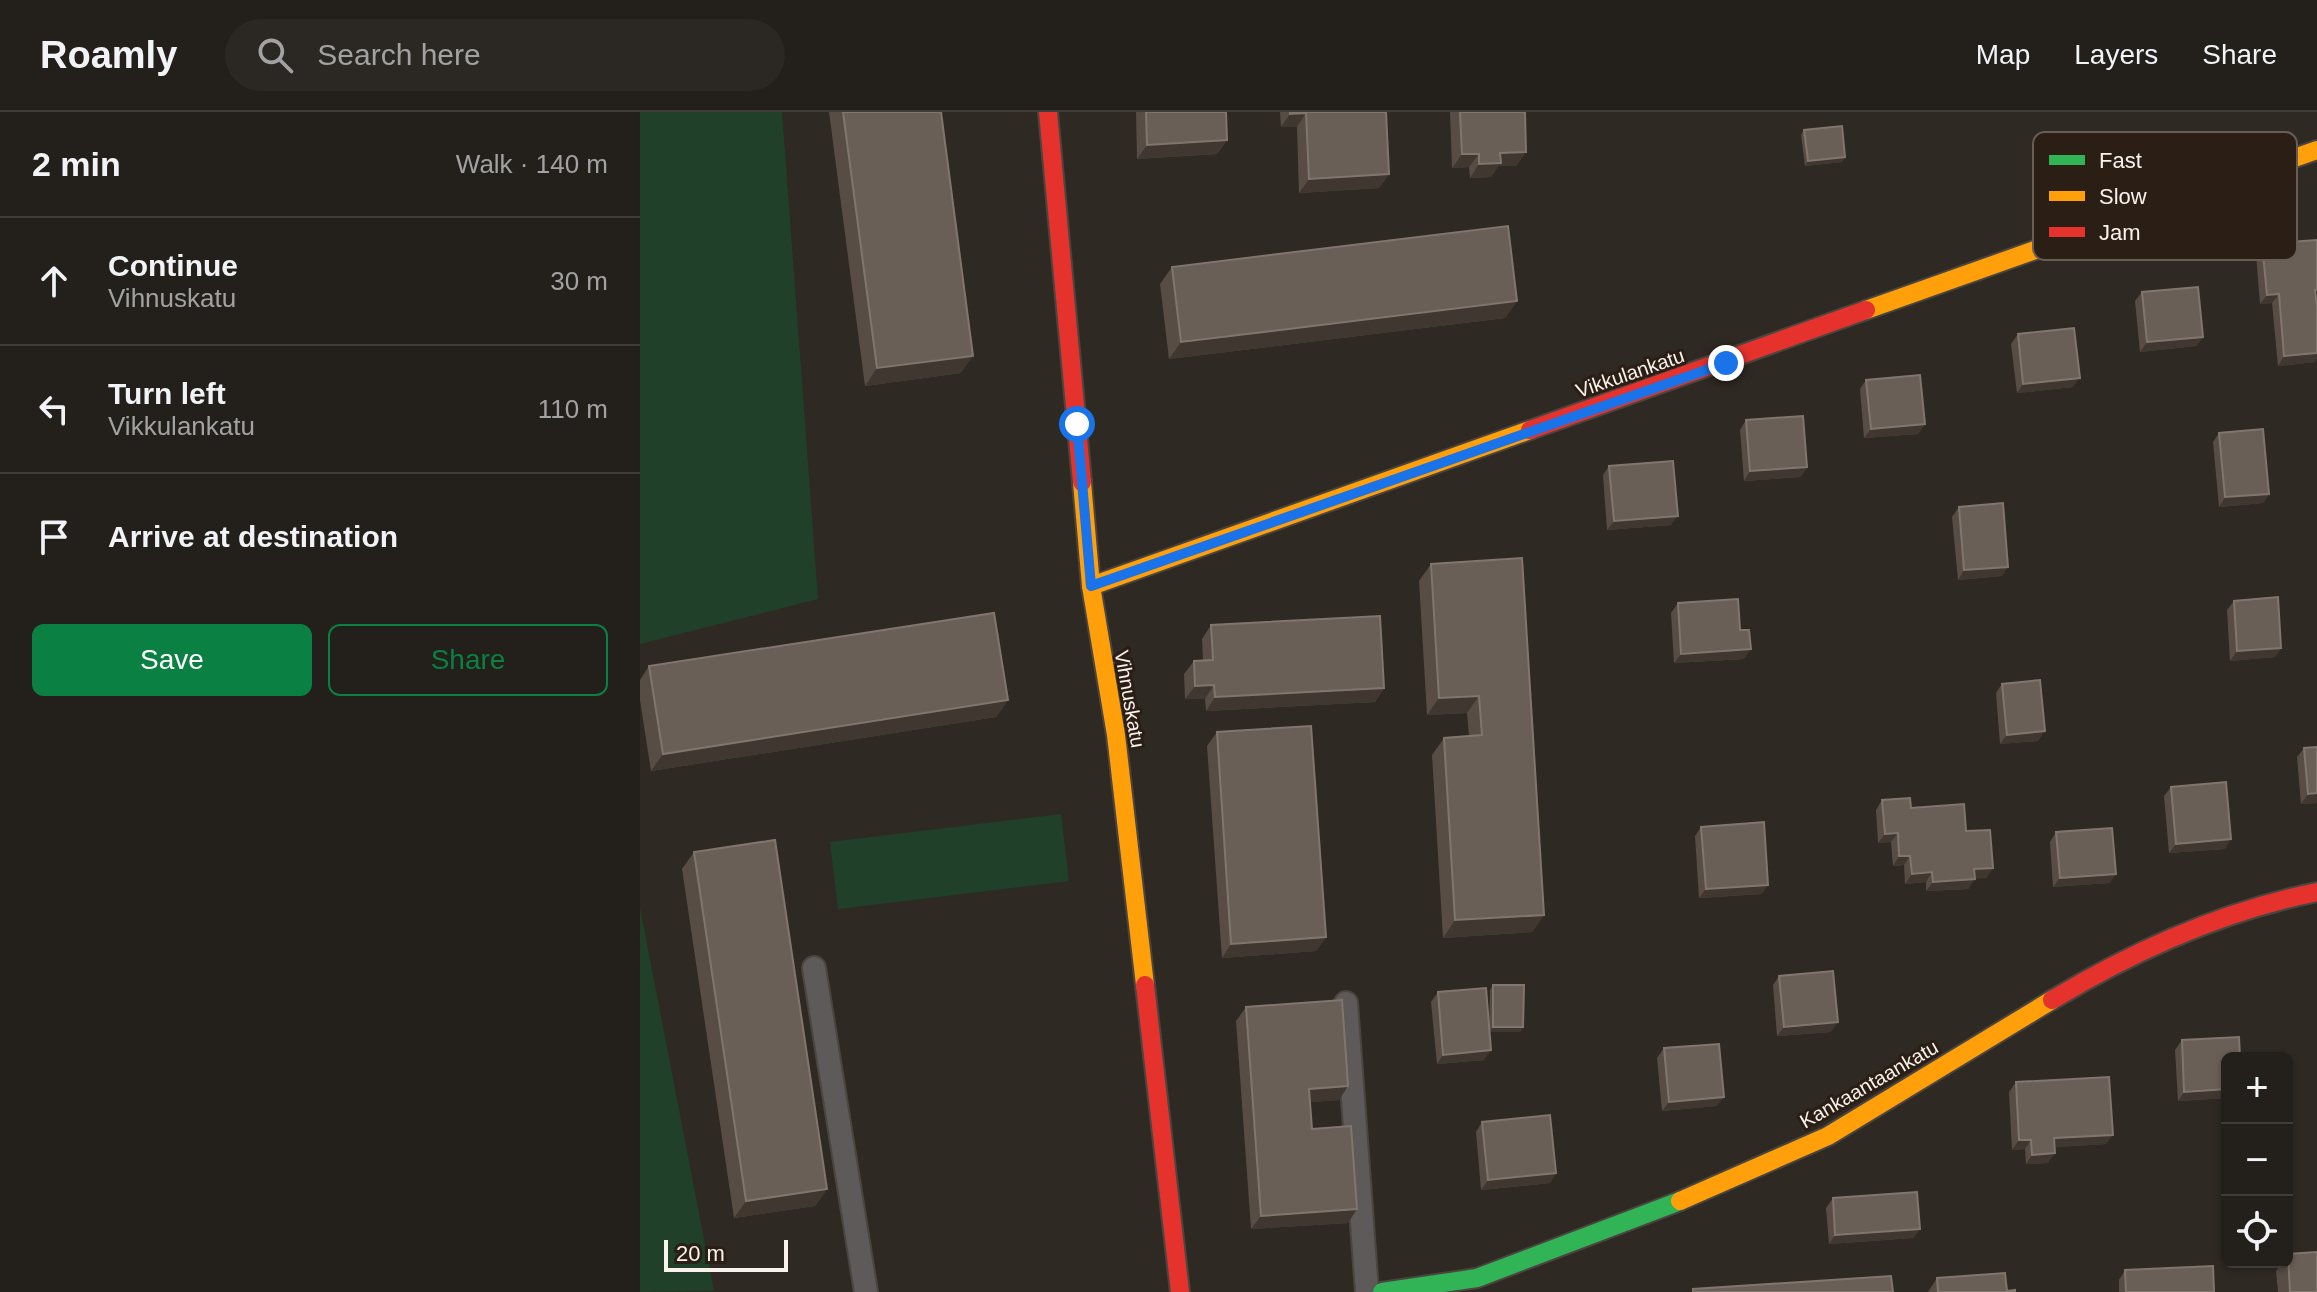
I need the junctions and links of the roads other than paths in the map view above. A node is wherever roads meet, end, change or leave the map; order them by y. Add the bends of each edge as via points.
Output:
1 (1048, 112) edge
2 (2317, 150) edge
3 (2297, 157) edge
4 (2033, 251) edge
5 (1091, 586) junction
6 (2317, 892) edge
7 (814, 968) dead end
8 (1346, 1003) edge
9 (866, 1292) edge
10 (1180, 1292) edge
11 (1367, 1292) edge
12 (1382, 1292) edge

1 - 5 street, Vihnuskatu
2 - 3 street, Vikkulankatu
4 - 5 street, Vikkulankatu
5 - 10 street, Vihnuskatu via 1116,735
6 - 12 street, Kankaantaankatu via 2254,905 2160,943 2069,990 1828,1136 1638,1220 1477,1278
7 - 9 lane
8 - 11 lane

